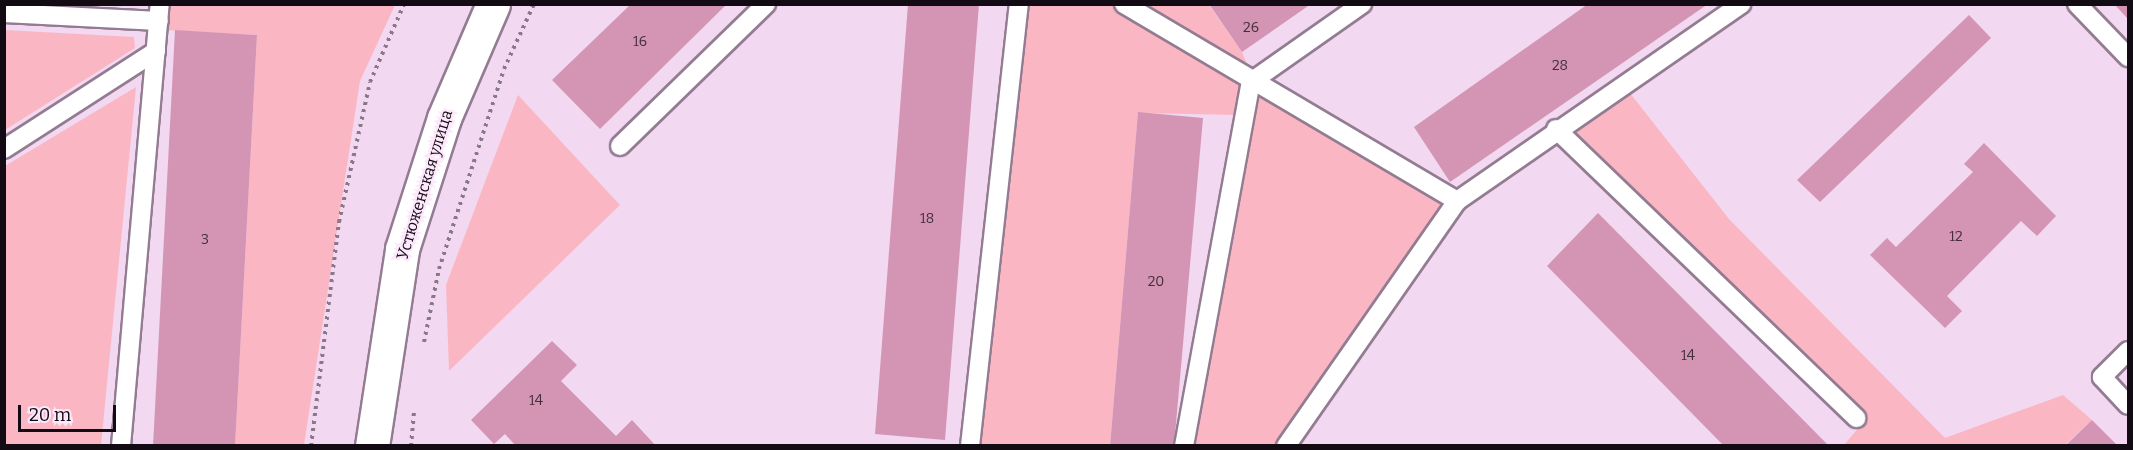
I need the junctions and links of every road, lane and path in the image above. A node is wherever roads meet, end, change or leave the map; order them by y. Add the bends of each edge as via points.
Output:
1 (404, 4) edge
2 (493, 4) edge
3 (534, 4) edge
4 (766, 4) edge
5 (1019, 4) edge
6 (1124, 4) edge
7 (1362, 4) edge
8 (1741, 4) edge
9 (2078, 4) edge
10 (4, 13) edge
11 (160, 13) edge
12 (156, 51) junction
13 (2128, 57) edge
14 (1251, 82) junction
15 (1556, 129) junction
16 (620, 146) dead end
17 (4, 150) edge
18 (1457, 201) junction
19 (422, 349) dead end
20 (2128, 351) edge
21 (414, 404) dead end
22 (2128, 405) edge
23 (1856, 418) dead end
24 (121, 446) edge
25 (311, 446) edge
26 (372, 446) edge
27 (411, 446) edge
28 (970, 446) edge
29 (1184, 446) edge
30 (1286, 446) edge

1 - 25 path via 370,82 339,222
2 - 26 street, Устюженская улица via 444,118 402,249
3 - 19 path via 504,69 439,269
4 - 16 lane
5 - 28 lane
6 - 14 lane
7 - 14 lane
8 - 15 lane
9 - 13 lane
10 - 11 lane
11 - 12 lane
12 - 17 lane
12 - 24 lane
14 - 18 lane
14 - 29 lane
15 - 18 lane
15 - 23 lane
18 - 30 lane
20 - 22 lane via 2102,377
21 - 27 path

